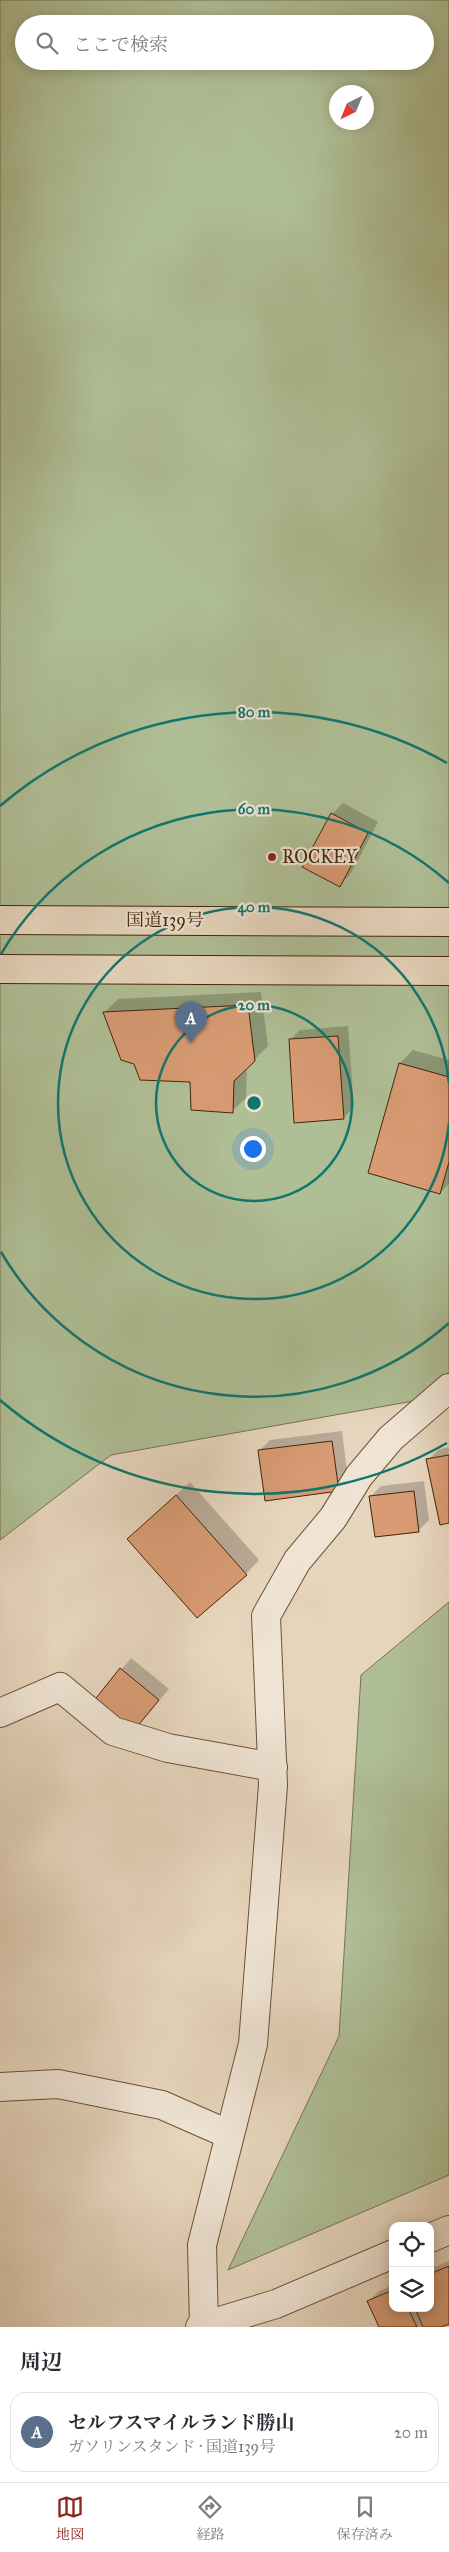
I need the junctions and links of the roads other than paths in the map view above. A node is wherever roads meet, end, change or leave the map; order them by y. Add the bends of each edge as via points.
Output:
1 (0, 920) edge
2 (449, 922) edge
3 (0, 969) edge
4 (449, 971) edge
5 (449, 1388) edge
6 (0, 1712) edge
7 (273, 1768) junction
8 (0, 2087) edge
9 (228, 2134) junction
10 (449, 2230) edge
11 (434, 2236) edge
12 (389, 2256) edge
13 (202, 2326) edge

1 - 2 highway, 国道139号
3 - 4 highway
5 - 7 street via 391,1438 359,1476 333,1518 297,1560 266,1616
6 - 7 street via 60,1687 113,1730 168,1748
7 - 9 street via 252,2044
8 - 9 street via 58,2084 162,2105
9 - 13 street via 202,2245
10 - 11 street
12 - 13 street via 276,2304

